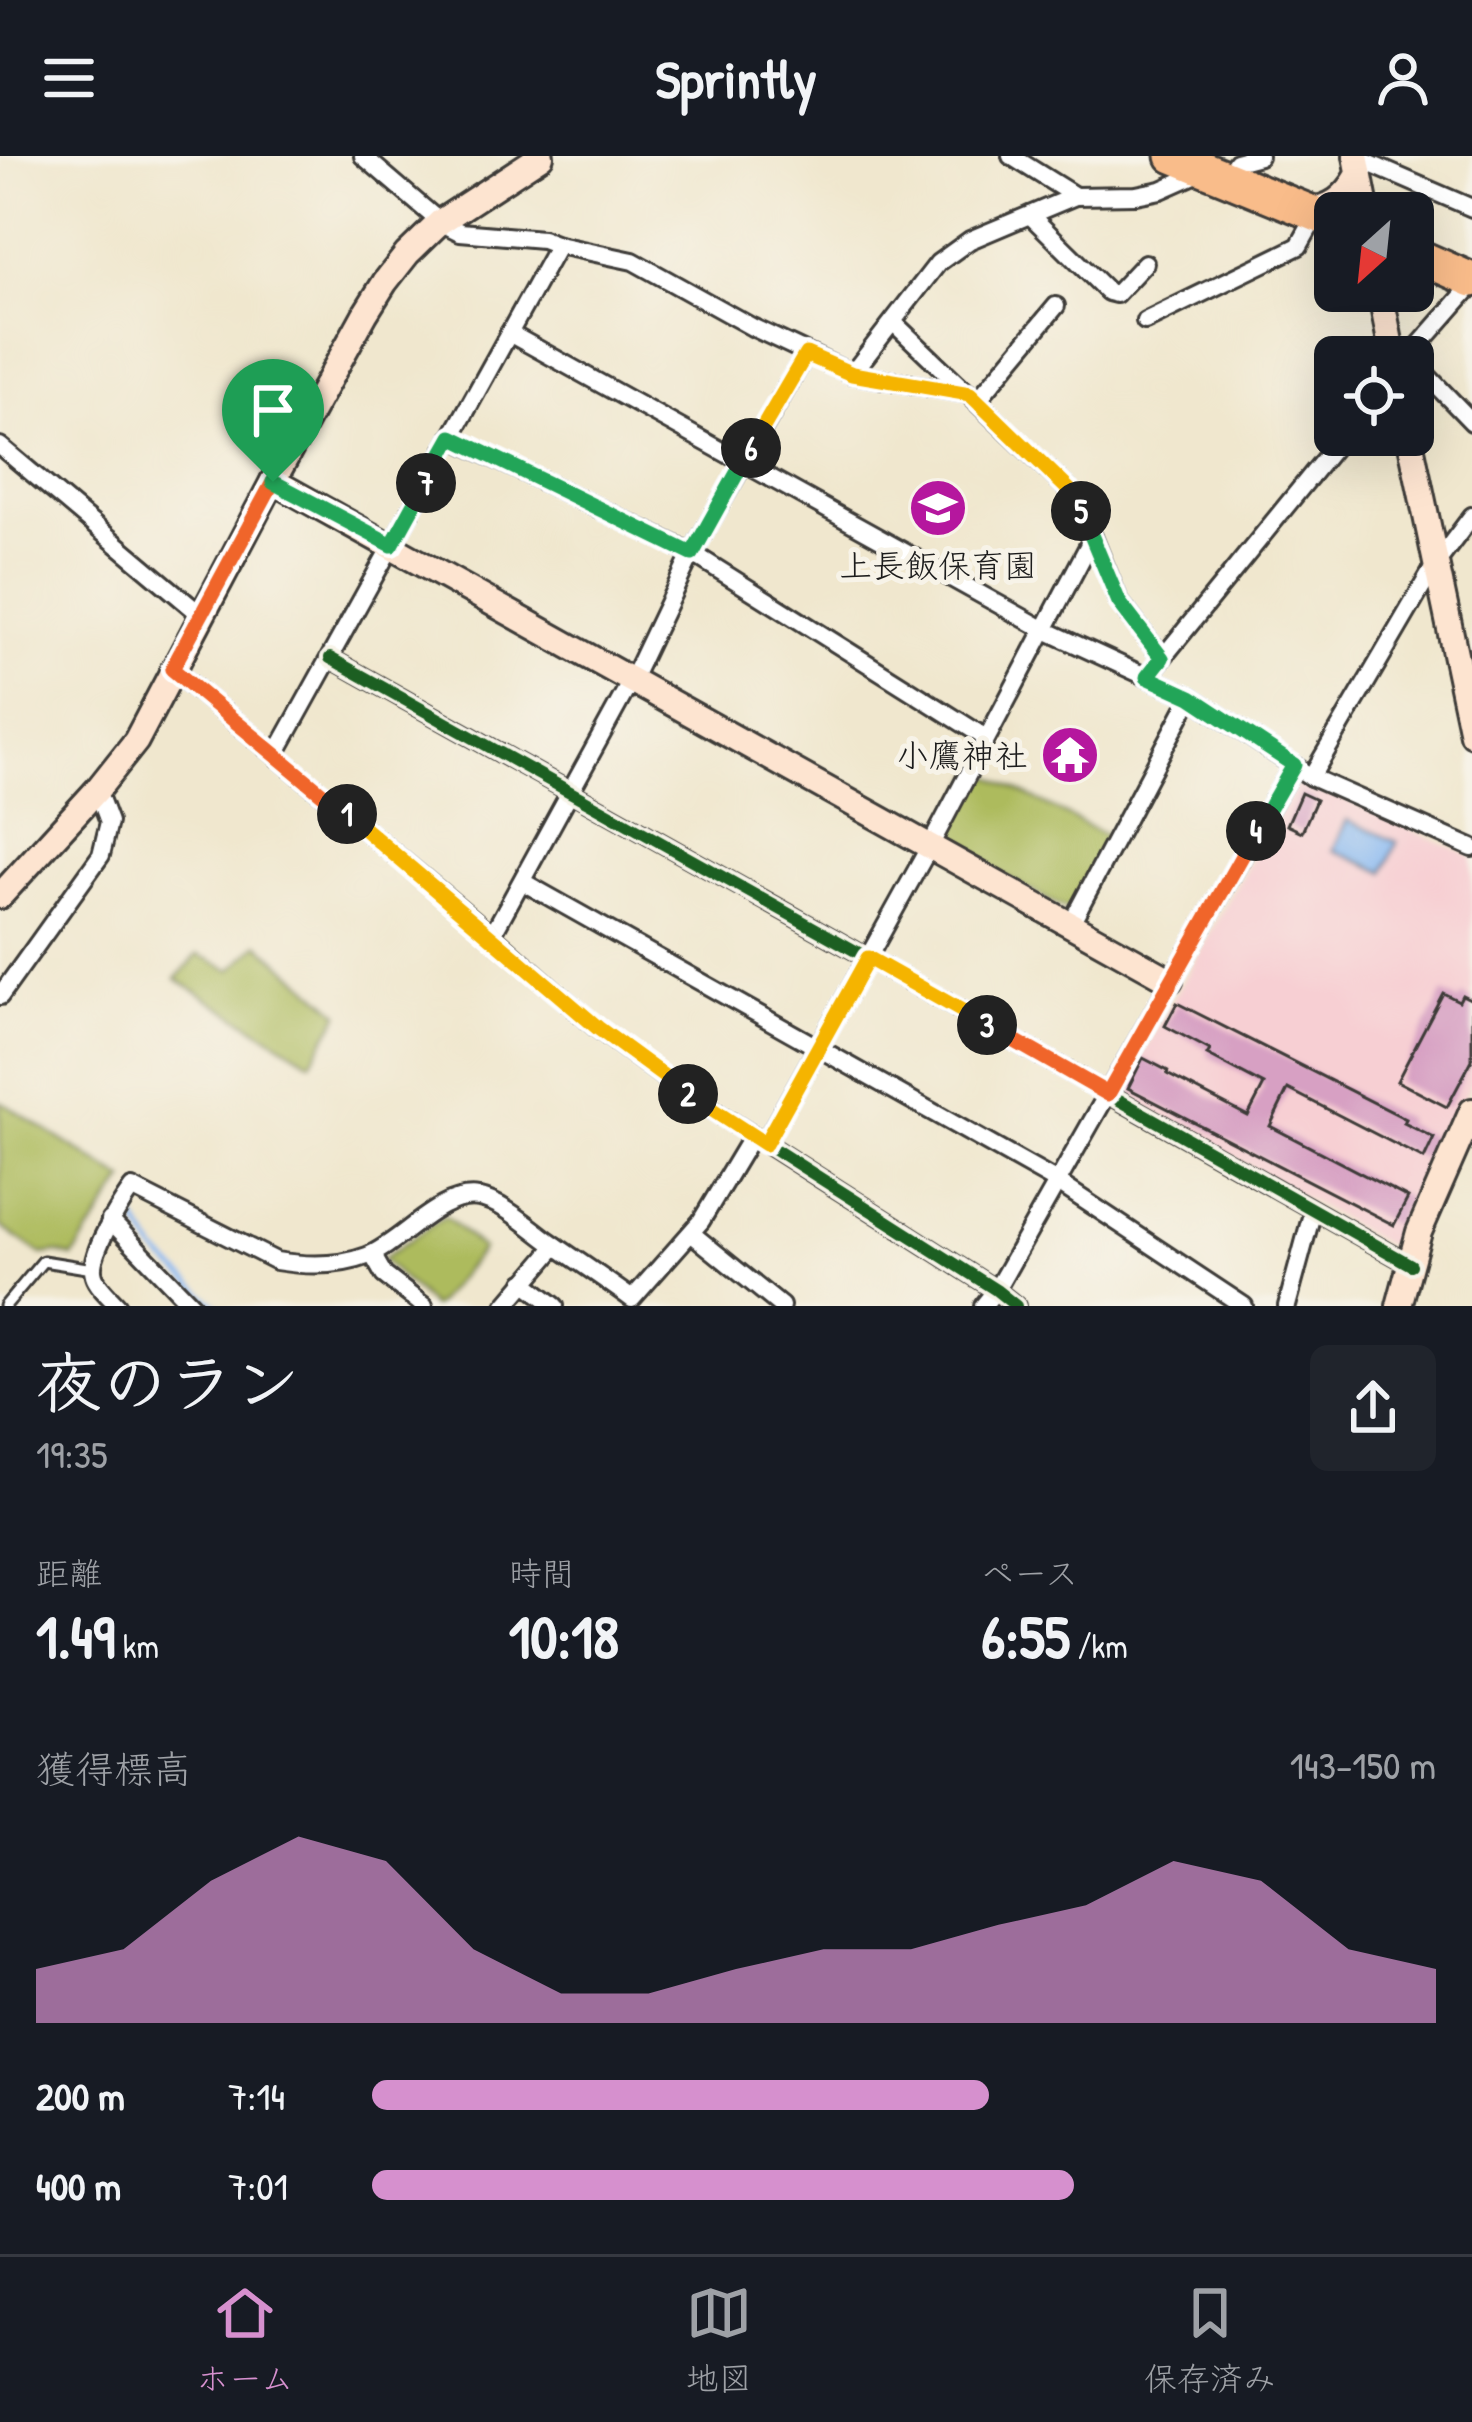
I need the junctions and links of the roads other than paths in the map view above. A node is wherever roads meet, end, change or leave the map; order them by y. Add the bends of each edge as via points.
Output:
1 (363, 156) edge
2 (541, 156) edge
3 (1011, 156) edge
4 (1173, 156) edge
5 (1259, 156) edge
6 (1355, 161) edge
7 (1216, 174) junction
8 (1349, 192) edge
9 (1362, 192) edge
10 (1075, 196) junction
11 (1472, 208) edge
12 (1314, 213) edge
13 (1030, 215) junction
14 (440, 222) junction
15 (1314, 224) edge
16 (558, 245) junction
17 (1145, 263) dead end
18 (1434, 269) edge
19 (1472, 283) edge
20 (1056, 306) dead end
21 (1145, 321) dead end
22 (893, 322) junction
23 (509, 333) junction
24 (1429, 336) edge
25 (806, 354) junction
26 (852, 374) junction
27 (1434, 383) edge
28 (974, 397) junction
29 (1472, 422) edge
30 (452, 437) junction
31 (0, 446) edge
32 (1327, 456) edge
33 (1413, 456) edge
34 (743, 461) junction
35 (273, 482) junction
36 (1472, 516) edge
37 (1093, 537) junction
38 (392, 545) junction
39 (692, 554) junction
40 (1435, 565) junction
41 (201, 615) junction
42 (1045, 630) junction
43 (330, 658) junction
44 (1162, 658) junction
45 (172, 669) junction
46 (1147, 677) junction
47 (632, 679) junction
48 (1191, 697) junction
49 (1472, 734) edge
50 (986, 738) junction
51 (276, 754) junction
52 (1294, 765) junction
53 (1311, 777) junction
54 (97, 790) junction
55 (570, 792) junction
56 (930, 846) junction
57 (1472, 848) edge
58 (523, 881) junction
59 (0, 896) edge
60 (1070, 925) junction
61 (492, 935) junction
62 (868, 958) junction
63 (1170, 980) junction
64 (0, 996) edge
65 (820, 1047) junction
66 (1108, 1094) junction
67 (1472, 1111) edge
68 (759, 1140) junction
69 (1057, 1182) junction
70 (1313, 1210) junction
71 (110, 1220) junction
72 (691, 1233) junction
73 (556, 1246) junction
74 (372, 1254) junction
75 (1411, 1265) junction
76 (93, 1269) junction
77 (524, 1282) junction
78 (996, 1290) junction
79 (5, 1306) edge
80 (118, 1306) edge
81 (193, 1306) edge
82 (424, 1306) edge
83 (505, 1306) edge
84 (555, 1306) edge
85 (781, 1306) edge
86 (982, 1306) edge
87 (1016, 1306) edge
88 (1244, 1306) edge
89 (1287, 1306) edge
90 (1399, 1306) edge

1 - 14 street
2 - 14 street
3 - 10 street
4 - 7 highway
5 - 7 street
6 - 8 street
6 - 9 street
6 - 11 street
7 - 10 street via 1136,195
7 - 12 highway
10 - 13 street
13 - 17 street via 1108,292 1116,294
13 - 22 street via 951,251
14 - 16 street
14 - 35 street via 375,298
15 - 21 street via 1299,246
16 - 23 street
16 - 25 street via 633,261
18 - 19 highway
19 - 24 street
20 - 28 street
22 - 26 street
22 - 28 street
23 - 30 street
23 - 34 street
25 - 26 street
25 - 34 street
26 - 28 street
27 - 29 street
28 - 37 street via 1069,490
30 - 38 street
30 - 39 street
31 - 41 street
32 - 44 street
33 - 40 street
34 - 39 street
34 - 42 street
35 - 38 street
35 - 41 street
36 - 40 street
37 - 42 street
37 - 44 street via 1119,602
38 - 43 street
38 - 47 street
39 - 47 street
39 - 50 street
40 - 49 street
40 - 53 street
41 - 45 street
42 - 46 street
42 - 50 street
43 - 51 street
43 - 55 street
44 - 46 street
45 - 51 street
45 - 54 street via 136,741
46 - 48 street
47 - 55 street
47 - 56 street
48 - 52 street
48 - 60 street
50 - 56 street
51 - 61 street
52 - 53 street
52 - 63 street
53 - 57 street
54 - 59 street
54 - 64 street via 109,822 100,855
55 - 58 street
55 - 62 street
56 - 60 street
56 - 62 street
58 - 61 street
58 - 65 street
60 - 63 street
61 - 68 street via 598,1028
62 - 65 street
62 - 66 street
63 - 66 street
65 - 68 street
65 - 69 street
66 - 69 street
66 - 70 street
67 - 75 street
68 - 72 street
68 - 78 street
69 - 78 street
69 - 88 street
70 - 75 street
70 - 89 street
71 - 74 street via 132,1188 276,1261 346,1263
71 - 76 street
71 - 81 street
72 - 73 street via 632,1299
72 - 85 street
73 - 74 street via 482,1197 435,1210
73 - 77 street
74 - 82 street via 384,1275
75 - 90 street
76 - 79 lane via 43,1261
76 - 80 street
77 - 83 street
77 - 84 street
78 - 86 street
78 - 87 street

